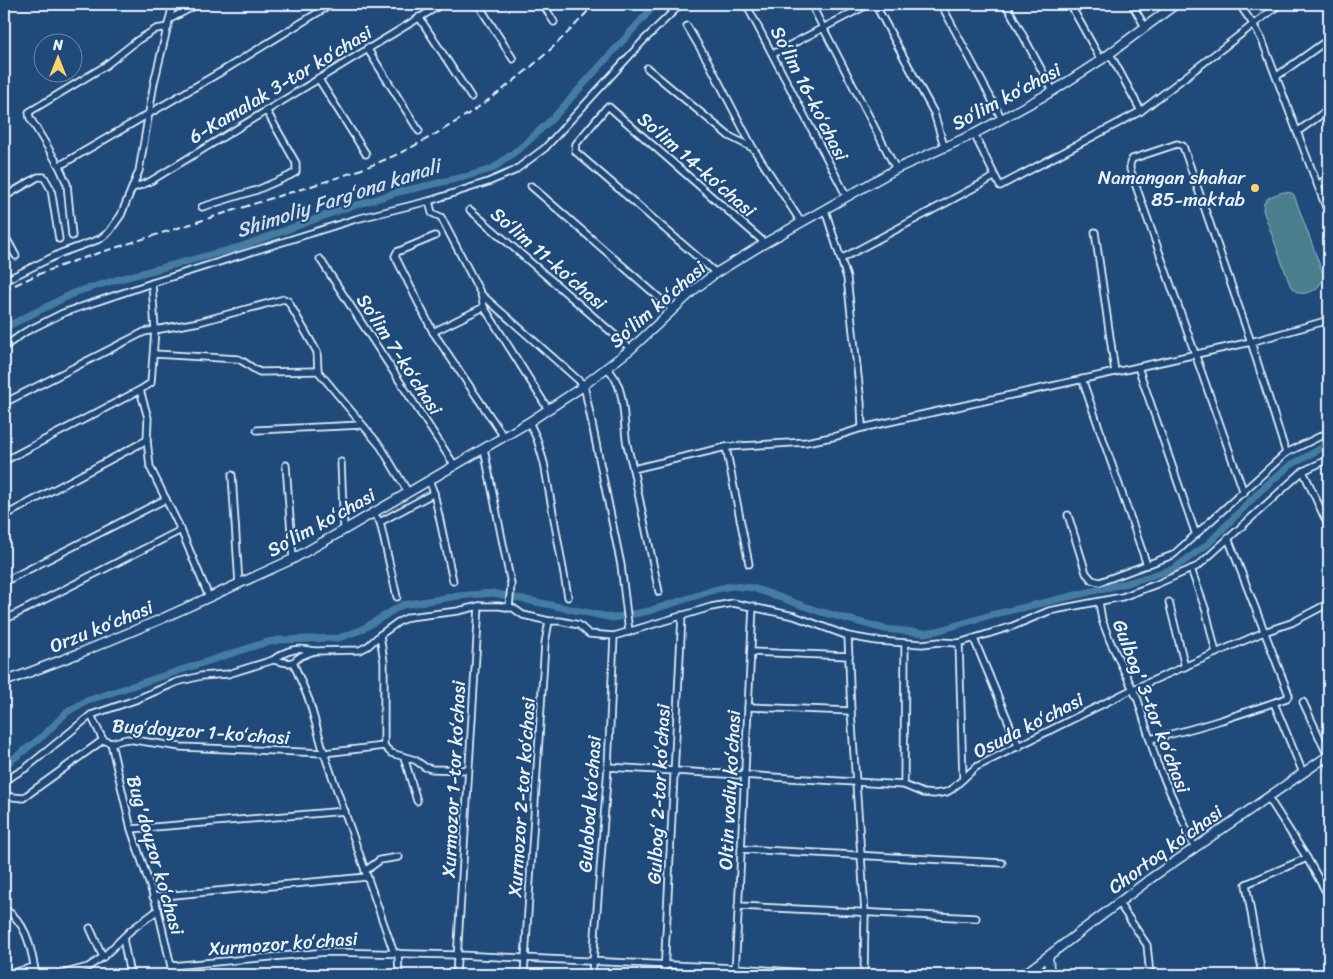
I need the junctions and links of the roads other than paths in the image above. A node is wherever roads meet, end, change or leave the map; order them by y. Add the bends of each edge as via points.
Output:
1 (173, 4) edge
2 (198, 4) edge
3 (332, 4) edge
4 (442, 4) edge
5 (478, 4) edge
6 (543, 4) edge
7 (681, 4) edge
8 (746, 4) edge
9 (810, 4) edge
10 (869, 4) edge
11 (875, 4) edge
12 (941, 4) edge
13 (1006, 4) edge
14 (1070, 4) edge
15 (1132, 4) edge
16 (1176, 4) edge
17 (1239, 4) edge
18 (1280, 4) edge
19 (419, 16) junction
20 (170, 20) junction
21 (554, 22) dead end
22 (1253, 24) junction
23 (687, 26) dead end
24 (168, 27) junction
25 (1145, 27) junction
26 (823, 28) junction
27 (1329, 39) edge
28 (367, 48) junction
29 (773, 54) junction
30 (1110, 54) junction
31 (514, 59) dead end
32 (1101, 60) junction
33 (647, 68) dead end
34 (1277, 76) junction
35 (318, 78) junction
36 (1053, 92) junction
37 (471, 97) dead end
38 (1329, 109) edge
39 (266, 110) junction
40 (1141, 111) junction
41 (150, 113) junction
42 (1002, 119) junction
43 (420, 131) dead end
44 (1297, 132) junction
45 (974, 134) junction
46 (944, 146) junction
47 (753, 148) junction
48 (366, 154) dead end
49 (59, 166) junction
50 (896, 169) junction
51 (994, 177) junction
52 (1329, 177) edge
53 (1318, 185) junction
54 (531, 186) dead end
55 (134, 188) junction
56 (4, 197) edge
57 (847, 197) junction
58 (429, 201) junction
59 (202, 207) dead end
60 (470, 210) dead end
61 (825, 210) junction
62 (1329, 215) edge
63 (801, 222) junction
64 (1095, 232) dead end
65 (4, 234) edge
66 (72, 236) dead end
67 (435, 236) dead end
68 (60, 239) dead end
69 (765, 243) junction
70 (16, 256) dead end
71 (320, 259) dead end
72 (841, 259) junction
73 (716, 273) junction
74 (4, 281) edge
75 (152, 283) junction
76 (481, 294) junction
77 (484, 307) junction
78 (672, 310) junction
79 (1329, 320) edge
80 (155, 330) junction
81 (433, 332) junction
82 (1250, 342) junction
83 (4, 347) edge
84 (631, 349) junction
85 (154, 354) junction
86 (1195, 354) junction
87 (1138, 367) junction
88 (607, 368) junction
89 (318, 371) junction
90 (1115, 372) junction
91 (1082, 379) junction
92 (584, 385) junction
93 (140, 390) junction
94 (4, 403) edge
95 (548, 410) junction
96 (529, 422) junction
97 (362, 425) junction
98 (862, 428) junction
99 (257, 430) dead end
100 (1329, 432) edge
101 (504, 436) junction
102 (147, 440) junction
103 (726, 447) junction
104 (484, 448) junction
105 (1286, 453) junction
106 (1329, 459) edge
107 (4, 461) edge
108 (341, 462) dead end
109 (286, 465) dead end
110 (455, 466) junction
111 (633, 469) junction
112 (1303, 471) junction
113 (232, 475) dead end
114 (429, 480) junction
115 (408, 492) junction
116 (434, 493) junction
117 (1244, 493) junction
118 (166, 499) junction
119 (373, 513) junction
120 (1068, 515) dead end
121 (4, 516) edge
122 (380, 522) junction
123 (1329, 527) edge
124 (181, 530) junction
125 (344, 530) junction
126 (1196, 535) junction
127 (1228, 538) junction
128 (292, 559) junction
129 (749, 564) dead end
130 (1147, 565) junction
131 (1191, 569) junction
132 (453, 581) dead end
133 (4, 582) edge
134 (239, 584) junction
135 (659, 592) dead end
136 (209, 597) junction
137 (397, 597) dead end
138 (568, 597) dead end
139 (1099, 602) junction
140 (1169, 602) dead end
141 (1329, 603) edge
142 (479, 606) junction
143 (509, 606) junction
144 (753, 606) junction
145 (682, 615) junction
146 (4, 620) edge
147 (548, 622) junction
148 (628, 630) junction
149 (1264, 632) junction
150 (380, 634) junction
151 (614, 636) junction
152 (848, 636) junction
153 (974, 639) junction
154 (959, 642) junction
155 (905, 644) junction
156 (314, 651) junction
157 (751, 652) junction
158 (1216, 653) junction
159 (849, 656) junction
160 (273, 660) junction
161 (293, 662) junction
162 (1185, 667) junction
163 (4, 682) edge
164 (1132, 690) junction
165 (1303, 702) dead end
166 (1274, 703) junction
167 (748, 707) junction
168 (851, 711) junction
169 (91, 716) junction
170 (1150, 739) junction
171 (103, 740) junction
172 (111, 743) junction
173 (384, 746) junction
174 (1019, 747) junction
175 (324, 753) junction
176 (1327, 756) edge
177 (404, 757) junction
178 (1329, 765) edge
179 (608, 767) junction
180 (468, 770) junction
181 (674, 771) junction
182 (1303, 773) junction
183 (745, 776) junction
184 (964, 779) junction
185 (4, 781) edge
186 (856, 783) junction
187 (904, 785) junction
188 (4, 796) edge
189 (1268, 796) junction
190 (417, 801) dead end
191 (345, 811) junction
192 (131, 829) junction
193 (1194, 846) junction
194 (741, 849) junction
195 (861, 856) junction
196 (399, 857) dead end
197 (1308, 858) junction
198 (1002, 863) dead end
199 (366, 874) junction
200 (153, 897) junction
201 (1329, 897) edge
202 (1118, 902) junction
203 (738, 906) junction
204 (4, 908) edge
205 (158, 910) junction
206 (865, 913) junction
207 (976, 918) dead end
208 (90, 928) dead end
209 (123, 938) junction
210 (396, 953) junction
211 (458, 955) junction
212 (1048, 956) junction
213 (102, 957) junction
214 (525, 958) junction
215 (592, 961) junction
216 (665, 964) junction
217 (171, 966) junction
218 (34, 967) junction
219 (735, 968) junction
220 (4, 974) edge
221 (36, 975) edge
222 (58, 975) edge
223 (130, 975) edge
224 (173, 975) edge
225 (399, 975) edge
226 (456, 975) edge
227 (524, 975) edge
228 (592, 975) edge
229 (664, 975) edge
230 (735, 975) edge
231 (839, 975) edge
232 (864, 975) edge
233 (1023, 975) edge
234 (1050, 975) edge
235 (1150, 975) edge
236 (1262, 975) edge

1 - 20 street
2 - 20 street
3 - 41 street
4 - 19 street, 6-Kamalak 3-tor koʻchasi
5 - 31 street
6 - 21 street
7 - 58 street via 545,148 501,177
8 - 29 street, Soʻlim 16-koʻchasi
9 - 26 street
10 - 26 street
11 - 46 street via 934,113
12 - 42 street
13 - 36 street
14 - 32 street
15 - 25 street
16 - 25 street, Soʻlim koʻchasi
17 - 22 street
18 - 22 street
19 - 28 street, 6-Kamalak 3-tor koʻchasi
19 - 37 street
20 - 24 street
22 - 34 street
22 - 40 street
23 - 47 street
24 - 41 street
24 - 49 street via 156,29 138,40 105,66 30,112 30,118
25 - 30 street, Soʻlim koʻchasi
26 - 29 street
26 - 50 street
27 - 34 street
28 - 35 street, 6-Kamalak 3-tor koʻchasi
28 - 43 street
29 - 57 street, Soʻlim 16-koʻchasi
30 - 32 street, Soʻlim koʻchasi
30 - 40 street
32 - 36 street, Soʻlim koʻchasi
33 - 47 street via 729,136
34 - 44 street
35 - 39 street, 6-Kamalak 3-tor koʻchasi
35 - 48 street
36 - 42 street, Soʻlim koʻchasi
38 - 44 street
39 - 55 street, 6-Kamalak 3-tor koʻchasi
39 - 59 street via 296,163 296,172 257,190
40 - 51 street via 1001,186
41 - 49 street
41 - 55 street
42 - 45 street, Soʻlim koʻchasi
44 - 53 street
45 - 46 street, Soʻlim koʻchasi
45 - 51 street
46 - 50 street, Soʻlim koʻchasi
47 - 63 street
49 - 66 street via 67,184
50 - 57 street, Soʻlim koʻchasi
51 - 72 street
52 - 53 street
53 - 62 street
54 - 78 street
55 - 74 street via 121,215 104,236
56 - 68 street via 38,177 44,177 51,189
57 - 61 street, Soʻlim koʻchasi
58 - 75 street via 356,219
58 - 76 street via 432,213 441,217
60 - 84 street, Soʻlim 11-koʻchasi
61 - 63 street, Soʻlim koʻchasi
61 - 72 street
63 - 69 street, Soʻlim koʻchasi
64 - 90 street
65 - 70 street
67 - 81 street via 397,252 395,256
69 - 73 street, Soʻlim koʻchasi
69 - 73 street, Soʻlim 14-koʻchasi via 607,107 576,144 576,152
71 - 110 street, Soʻlim 7-koʻchasi
72 - 98 street via 851,306
73 - 78 street, Soʻlim koʻchasi
75 - 80 street
75 - 83 street via 63,313 25,332
76 - 77 street
76 - 92 street
77 - 81 street
77 - 95 street
78 - 84 street, Soʻlim koʻchasi
79 - 82 street
80 - 85 street
80 - 89 street via 200,322 285,299 315,348
80 - 94 street via 144,332
81 - 101 street
82 - 86 street
82 - 86 street via 1183,146 1177,144 1135,158 1130,164
82 - 105 street
84 - 88 street, Soʻlim koʻchasi
85 - 89 street via 238,359 260,372
85 - 93 street via 151,383
86 - 87 street
86 - 117 street
87 - 90 street
87 - 126 street
88 - 92 street, Soʻlim koʻchasi
88 - 111 street via 615,375 623,403 626,441
89 - 97 street
90 - 91 street
91 - 98 street
91 - 130 street
92 - 95 street, Soʻlim koʻchasi
92 - 148 street via 621,565
93 - 102 street via 148,418
93 - 107 street
95 - 96 street, Soʻlim koʻchasi
96 - 101 street, Soʻlim koʻchasi
96 - 138 street via 544,463
97 - 99 street
97 - 115 street via 381,447
98 - 103 street via 806,442
100 - 105 street
101 - 104 street, Soʻlim koʻchasi
102 - 118 street via 150,467
102 - 121 street
103 - 111 street
103 - 129 street
104 - 110 street, Soʻlim koʻchasi
104 - 143 street via 511,584
105 - 117 street
106 - 112 street
108 - 125 street
109 - 128 street
110 - 114 street, Soʻlim koʻchasi
111 - 135 street
112 - 123 street
112 - 127 street
113 - 134 street
114 - 115 street, Soʻlim koʻchasi
114 - 116 street
115 - 119 street, Soʻlim koʻchasi
116 - 122 street
116 - 132 street
117 - 126 street
118 - 124 street
118 - 133 street
119 - 122 street
119 - 125 street, Soʻlim koʻchasi
120 - 130 street via 1086,572 1092,580 1100,582
122 - 137 street
124 - 136 street
124 - 146 street
125 - 128 street, Soʻlim koʻchasi
126 - 130 street via 1173,555
127 - 131 street
127 - 149 street
128 - 134 street, Soʻlim koʻchasi
131 - 139 street via 1122,597
131 - 158 street
134 - 136 street, Soʻlim koʻchasi
136 - 163 street, Orzu koʻchasi
139 - 153 street via 1049,611
139 - 164 street, Gulbog' 3-tor koʻchasi via 1102,620
140 - 162 street
141 - 149 street, Osuda koʻchasi via 1291,623
142 - 143 street
142 - 150 street via 409,617
142 - 180 street, Xurmozor 1-tor koʻchasi
143 - 147 street via 523,615
144 - 145 street via 724,604
144 - 152 street via 794,616
144 - 157 street, Oltin vodiy koʻchasi
145 - 148 street
145 - 181 street, Gulbogʻ 2-tor koʻchasi
147 - 151 street via 579,625 590,634
147 - 214 street, Xurmozor 2-tor koʻchasi
148 - 151 street
149 - 158 street, Osuda koʻchasi
149 - 166 street via 1289,694
150 - 156 street via 360,650
150 - 173 street via 384,662
151 - 179 street, Gulobod koʻchasi
152 - 155 street
152 - 159 street
153 - 154 street
153 - 174 street
154 - 155 street
154 - 184 street
155 - 187 street
156 - 160 street via 292,650
156 - 161 street
157 - 159 street
157 - 167 street, Oltin vodiy koʻchasi
158 - 162 street, Osuda koʻchasi
159 - 168 street
160 - 161 street
160 - 169 street via 228,674 177,682
161 - 175 street via 309,700
162 - 164 street, Osuda koʻchasi
164 - 170 street, Gulbog' 3-tor koʻchasi
164 - 174 street, Osuda koʻchasi
165 - 176 street
166 - 170 street via 1226,720
166 - 182 street
167 - 168 street
167 - 183 street, Oltin vodiy koʻchasi
168 - 186 street
169 - 171 street, Bugʻdoyzor 1-koʻchasi
169 - 185 street via 26,768
170 - 193 street, Gulbog' 3-tor koʻchasi via 1157,763
171 - 172 street, Bugʻdoyzor 1-koʻchasi
171 - 188 street via 23,798
172 - 175 street, Bugʻdoyzor 1-koʻchasi via 127,739 181,747
172 - 192 street, Bug'doyzor koʻchasi
173 - 175 street, Bugʻdoyzor 1-koʻchasi
173 - 177 street via 391,753
174 - 184 street, Osuda koʻchasi via 976,767
175 - 191 street
176 - 178 street
176 - 182 street, Chortoq koʻchasi
177 - 180 street via 432,769
177 - 190 street
179 - 181 street, Osuda koʻchasi
179 - 215 street, Gulobod koʻchasi
180 - 211 street, Xurmozor 1-tor koʻchasi
181 - 183 street, Osuda koʻchasi
181 - 216 street, Gulbogʻ 2-tor koʻchasi
182 - 189 street, Chortoq koʻchasi
183 - 186 street, Osuda koʻchasi
183 - 194 street, Oltin vodiy koʻchasi
184 - 187 street, Osuda koʻchasi via 952,790 941,794 923,793
186 - 187 street, Osuda koʻchasi
186 - 195 street
189 - 193 street, Chortoq koʻchasi
189 - 197 street
191 - 192 street
191 - 199 street
192 - 200 street, Bug'doyzor koʻchasi
193 - 202 street, Chortoq koʻchasi
194 - 195 street
194 - 203 street, Oltin vodiy koʻchasi
195 - 198 street
195 - 206 street
196 - 199 street via 380,860
197 - 201 street
197 - 236 street via 1246,884
199 - 200 street
199 - 210 street
200 - 205 street, Bug'doyzor koʻchasi
202 - 212 street, Chortoq koʻchasi
202 - 235 street via 1146,945
203 - 206 street
203 - 219 street, Oltin vodiy koʻchasi
204 - 218 street via 22,925
205 - 209 street
205 - 217 street, Bug'doyzor koʻchasi
206 - 207 street
206 - 232 street
208 - 213 street
209 - 213 street
209 - 223 street
210 - 211 street, Xurmozor koʻchasi
210 - 217 street, Xurmozor koʻchasi via 327,952
210 - 225 street
211 - 214 street, Xurmozor koʻchasi
211 - 226 street, Xurmozor 1-tor koʻchasi
212 - 233 street, Chortoq koʻchasi
212 - 234 street
213 - 222 street via 88,966
214 - 215 street, Xurmozor koʻchasi
214 - 227 street, Xurmozor 2-tor koʻchasi
215 - 216 street, Xurmozor koʻchasi
215 - 228 street, Gulobod koʻchasi
216 - 219 street, Xurmozor koʻchasi
216 - 229 street, Gulbogʻ 2-tor koʻchasi
217 - 224 street, Bug'doyzor koʻchasi
218 - 220 street
218 - 221 street
219 - 230 street, Oltin vodiy koʻchasi
219 - 231 street, Xurmozor koʻchasi

